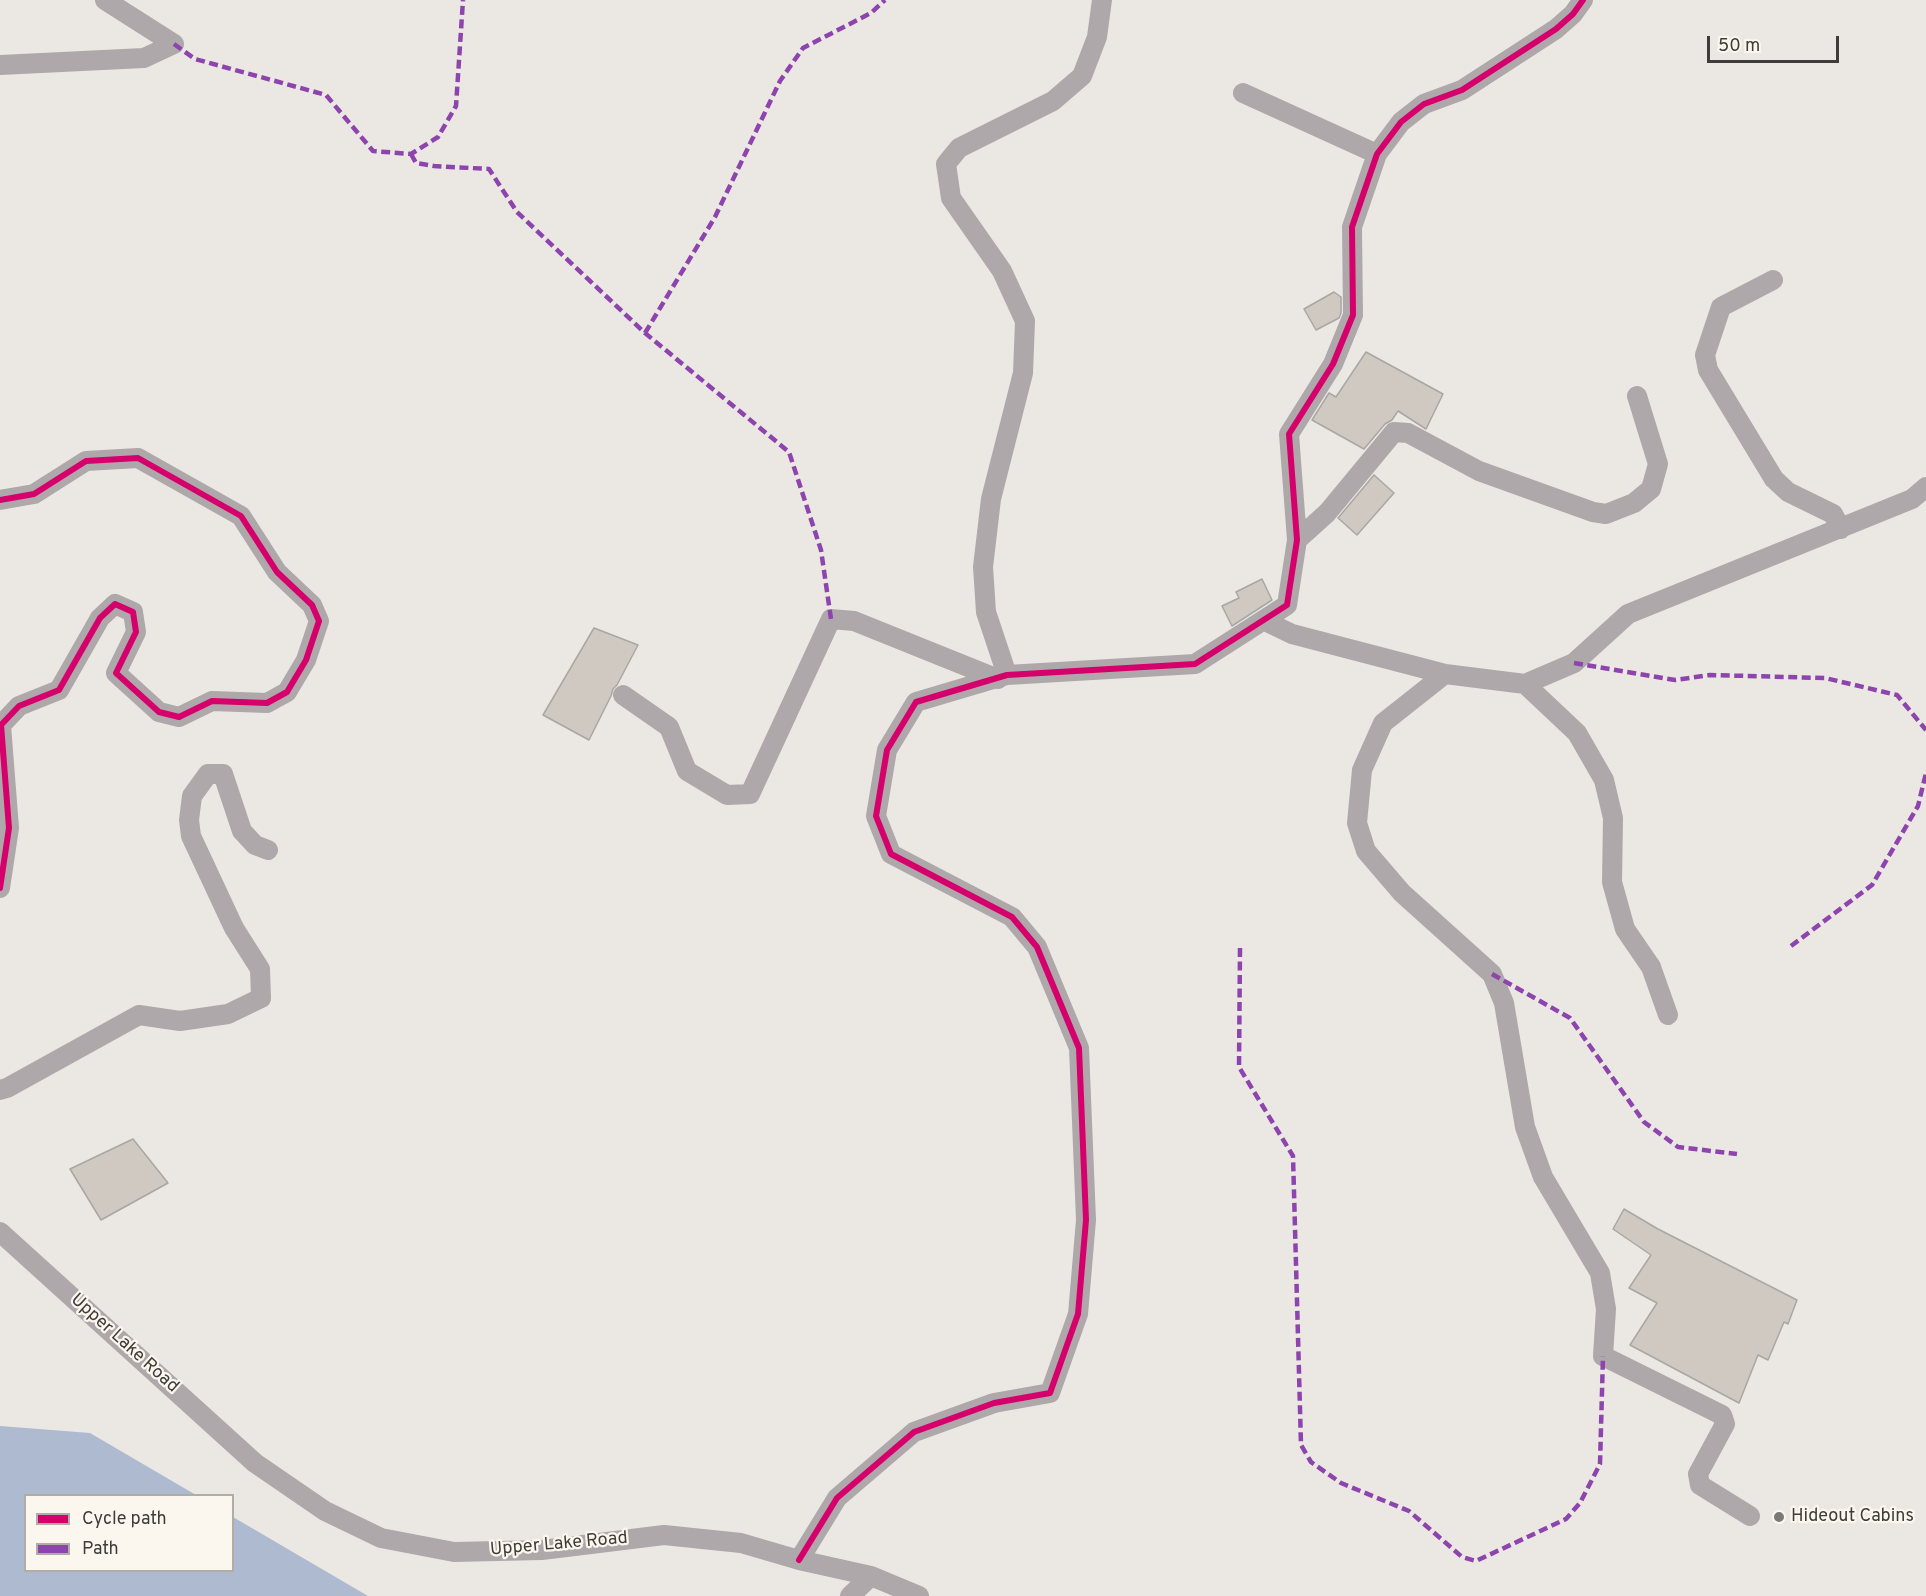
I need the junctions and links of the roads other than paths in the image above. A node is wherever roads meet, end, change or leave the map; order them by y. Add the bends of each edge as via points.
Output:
1 (105, 0) edge
2 (1102, 0) edge
3 (1583, 0) edge
4 (0, 65) edge
5 (1243, 93) dead end
6 (1377, 153) junction
7 (1773, 279) dead end
8 (1637, 396) dead end
9 (1926, 487) edge
10 (0, 500) edge
11 (1841, 529) junction
12 (1298, 540) junction
13 (1265, 621) junction
14 (1445, 674) junction
15 (1002, 677) junction
16 (1525, 684) junction
17 (623, 695) dead end
18 (268, 850) dead end
19 (0, 888) edge
20 (1668, 1015) dead end
21 (0, 1090) edge
22 (0, 1232) edge
23 (1750, 1516) dead end
24 (799, 1560) junction
25 (871, 1576) junction
26 (850, 1596) edge
27 (919, 1596) edge

1 - 4 street via 174,44 144,58
2 - 15 street via 1097,37 1082,76 1053,101 959,148 946,164 951,198 1002,271 1025,321 1023,373 991,499 983,567 986,612
3 - 6 street via 1556,29 1462,90 1424,104 1401,122
5 - 6 street
6 - 12 street via 1352,227 1353,315 1333,364 1289,434
7 - 11 street via 1721,307 1706,355 1708,370 1774,479 1788,492 1833,514
8 - 12 street via 1658,464 1651,489 1634,503 1606,514 1593,512 1479,471 1408,433 1395,432 1328,513
9 - 11 street via 1912,499
10 - 19 street via 34,495 86,461 138,458 241,516 277,572 312,605 319,621 306,660 287,692 267,703 212,701 179,717 159,711 116,673 136,632 133,612 115,604 100,618 59,690 19,706 1,725 9,828
11 - 16 street via 1628,614 1574,663
12 - 13 street via 1287,605
13 - 14 street via 1292,634
13 - 15 street via 1195,664
14 - 16 street
14 - 23 street via 1383,723 1362,770 1357,823 1366,851 1402,893 1492,974 1504,1003 1525,1127 1544,1177 1600,1273 1606,1309 1603,1356 1722,1415 1725,1424 1698,1474 1700,1485
15 - 17 street via 854,621 831,619 750,794 727,795 687,771 669,727
15 - 24 street via 916,702 887,750 876,816 891,854 1012,916 1037,947 1075,1038 1079,1048 1086,1220 1078,1314 1050,1394 994,1403 914,1432 837,1498
16 - 20 street via 1577,733 1604,780 1613,818 1612,882 1625,929 1651,967
18 - 21 street via 255,845 242,831 223,774 208,774 192,795 191,836 234,928 260,969 261,998 228,1014 180,1021 139,1015
22 - 24 street, Upper Lake Road via 255,1464 324,1511 381,1538 454,1552 542,1550 664,1535 741,1543
24 - 25 street, Upper Lake Road
25 - 26 street
25 - 27 street, Upper Lake Road

